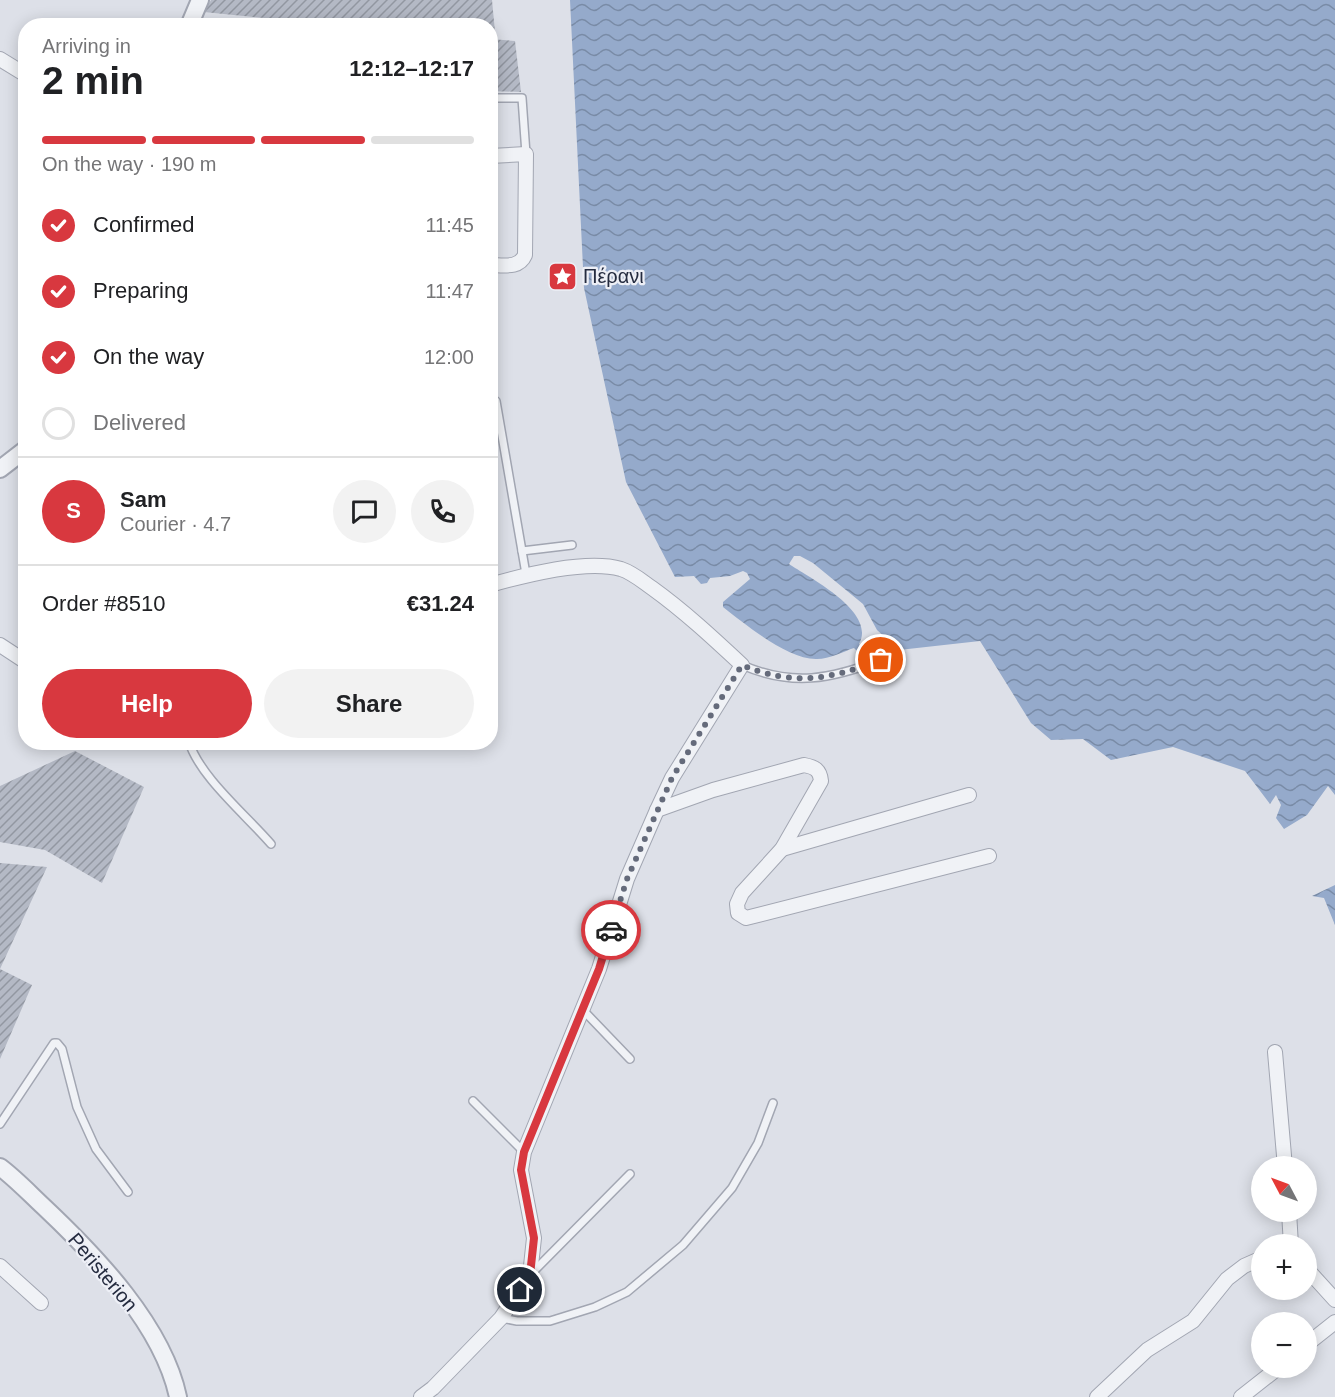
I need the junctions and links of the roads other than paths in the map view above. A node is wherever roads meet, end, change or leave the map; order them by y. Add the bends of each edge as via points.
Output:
1 (200, 0) edge
2 (192, 18) edge
3 (0, 58) edge
4 (18, 70) edge
5 (498, 98) edge
6 (526, 154) junction
7 (498, 156) edge
8 (498, 265) edge
9 (498, 413) edge
10 (18, 455) edge
11 (0, 469) edge
12 (572, 545) dead end
13 (522, 551) junction
14 (526, 574) junction
15 (498, 583) edge
16 (0, 645) edge
17 (18, 657) edge
18 (881, 660) dead end
19 (742, 665) junction
20 (192, 750) edge
21 (969, 795) dead end
22 (657, 810) junction
23 (271, 844) dead end
24 (782, 849) junction
25 (989, 856) dead end
26 (582, 1009) junction
27 (1275, 1052) dead end
28 (630, 1059) dead end
29 (473, 1101) dead end
30 (773, 1103) dead end
31 (0, 1124) edge
32 (524, 1152) junction
33 (1284, 1156) edge
34 (2, 1172) edge
35 (630, 1174) dead end
36 (128, 1192) dead end
37 (1251, 1263) edge
38 (0, 1266) edge
39 (530, 1275) junction
40 (1317, 1280) edge
41 (1335, 1300) edge
42 (41, 1303) dead end
43 (501, 1318) junction
44 (1335, 1322) edge
45 (1317, 1336) edge
46 (1265, 1378) edge
47 (178, 1397) edge
48 (421, 1397) edge
49 (1097, 1397) edge
50 (1241, 1397) edge

1 - 2 street
3 - 4 street
5 - 6 lane via 522,98
6 - 7 street
6 - 8 street via 525,255 517,265
9 - 13 lane
10 - 11 street
12 - 13 lane
13 - 14 lane
14 - 15 street
14 - 19 street via 597,566 631,573 684,613
16 - 17 street
18 - 19 lane via 830,675 790,679 764,675
19 - 22 street via 672,778
20 - 23 lane via 206,774
21 - 24 street
22 - 24 street via 713,789 813,766 821,781
22 - 26 street via 627,879
24 - 25 street via 742,893 738,913 746,918
26 - 28 lane
26 - 32 street
27 - 33 street
29 - 32 lane
30 - 43 lane via 758,1143 732,1188 683,1245 627,1292 549,1321
31 - 36 lane via 54,1042 57,1043 77,1107 96,1149
32 - 39 street via 521,1170 534,1238
34 - 47 street, Peristerion via 82,1243 111,1277 156,1337
35 - 39 lane
37 - 49 street via 1227,1280 1193,1321 1147,1350
38 - 42 street
39 - 43 street
40 - 41 street
43 - 48 street
44 - 45 street
46 - 50 street

